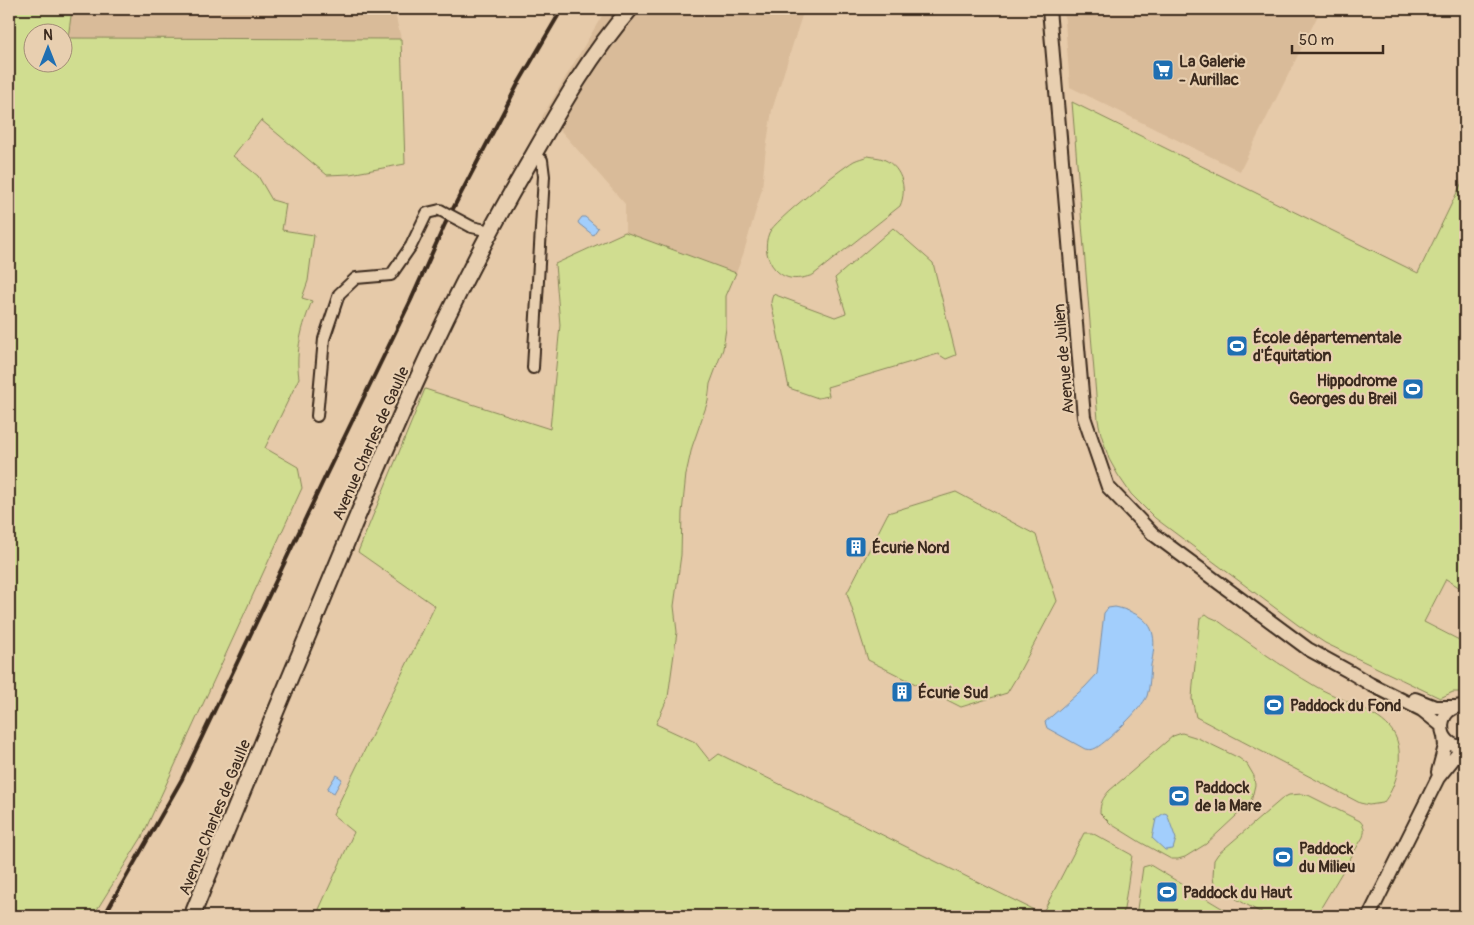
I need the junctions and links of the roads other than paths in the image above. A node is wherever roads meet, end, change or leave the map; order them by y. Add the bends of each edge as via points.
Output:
1 (630, 9) edge
2 (1049, 9) edge
3 (533, 156) junction
4 (490, 231) junction
5 (533, 368) dead end
6 (317, 416) dead end
7 (1350, 672) junction
8 (1462, 705) edge
9 (1443, 731) junction
10 (1464, 747) edge
11 (1438, 778) junction
12 (192, 916) edge
13 (1369, 916) edge

1 - 3 main road, Avenue Charles de Gaulle via 583,70
2 - 7 street, Avenue de Julien via 1084,417 1108,487 1153,534 1308,649
3 - 4 main road, Avenue Charles de Gaulle
3 - 5 street via 542,160 544,176
4 - 6 street, bridge via 472,227 440,210 427,213 412,246 390,275 356,278 339,294 324,339
4 - 12 main road, Avenue Charles de Gaulle via 381,458
7 - 8 street, Avenue de Julien via 1435,707
7 - 9 street, Avenue de Julien via 1422,710
8 - 9 street via 1446,714
9 - 10 street, Avenue de Julien via 1452,744
9 - 11 street via 1445,746
10 - 11 street
11 - 13 street

